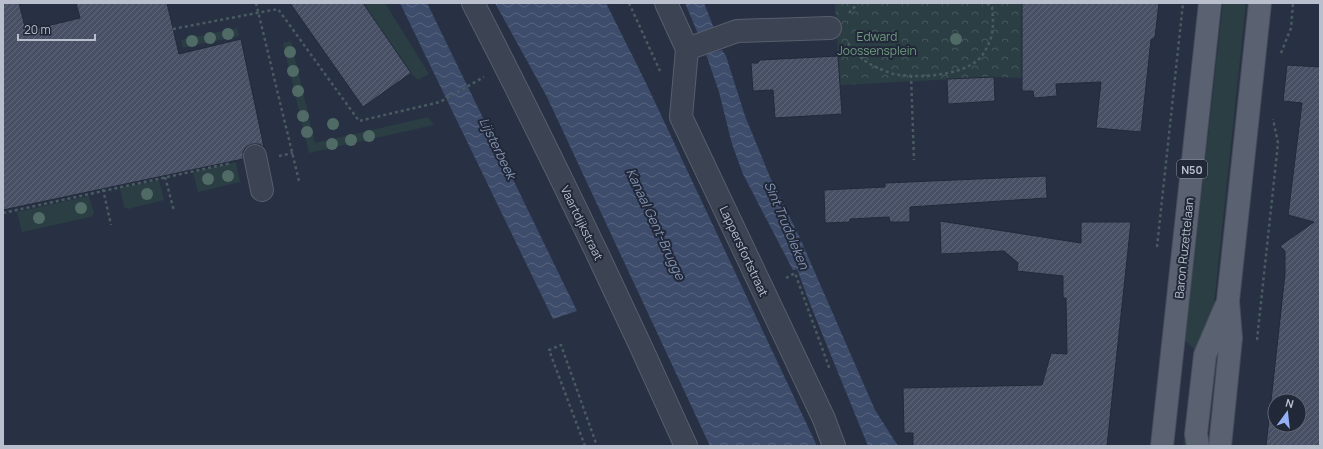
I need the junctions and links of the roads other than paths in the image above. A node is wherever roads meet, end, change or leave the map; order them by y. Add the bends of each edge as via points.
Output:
1 (473, 3) edge
2 (666, 3) edge
3 (1210, 3) edge
4 (1260, 3) edge
5 (838, 34) road end
6 (703, 44) junction
7 (255, 158) road end
8 (262, 190) dead end
9 (1228, 301) junction
10 (686, 446) edge
11 (834, 446) edge
12 (1162, 446) edge
13 (1198, 446) edge
14 (1220, 446) edge

1 - 10 street, Vaartdijkstraat via 526,107
2 - 6 street
3 - 12 main road, Baron Ruzettelaan / N50
4 - 9 main road
5 - 6 street via 737,31
6 - 11 street, Lappersfortstraat via 681,117 824,419
7 - 8 street
9 - 13 main road via 1205,355 1196,434
9 - 14 main road via 1231,338

